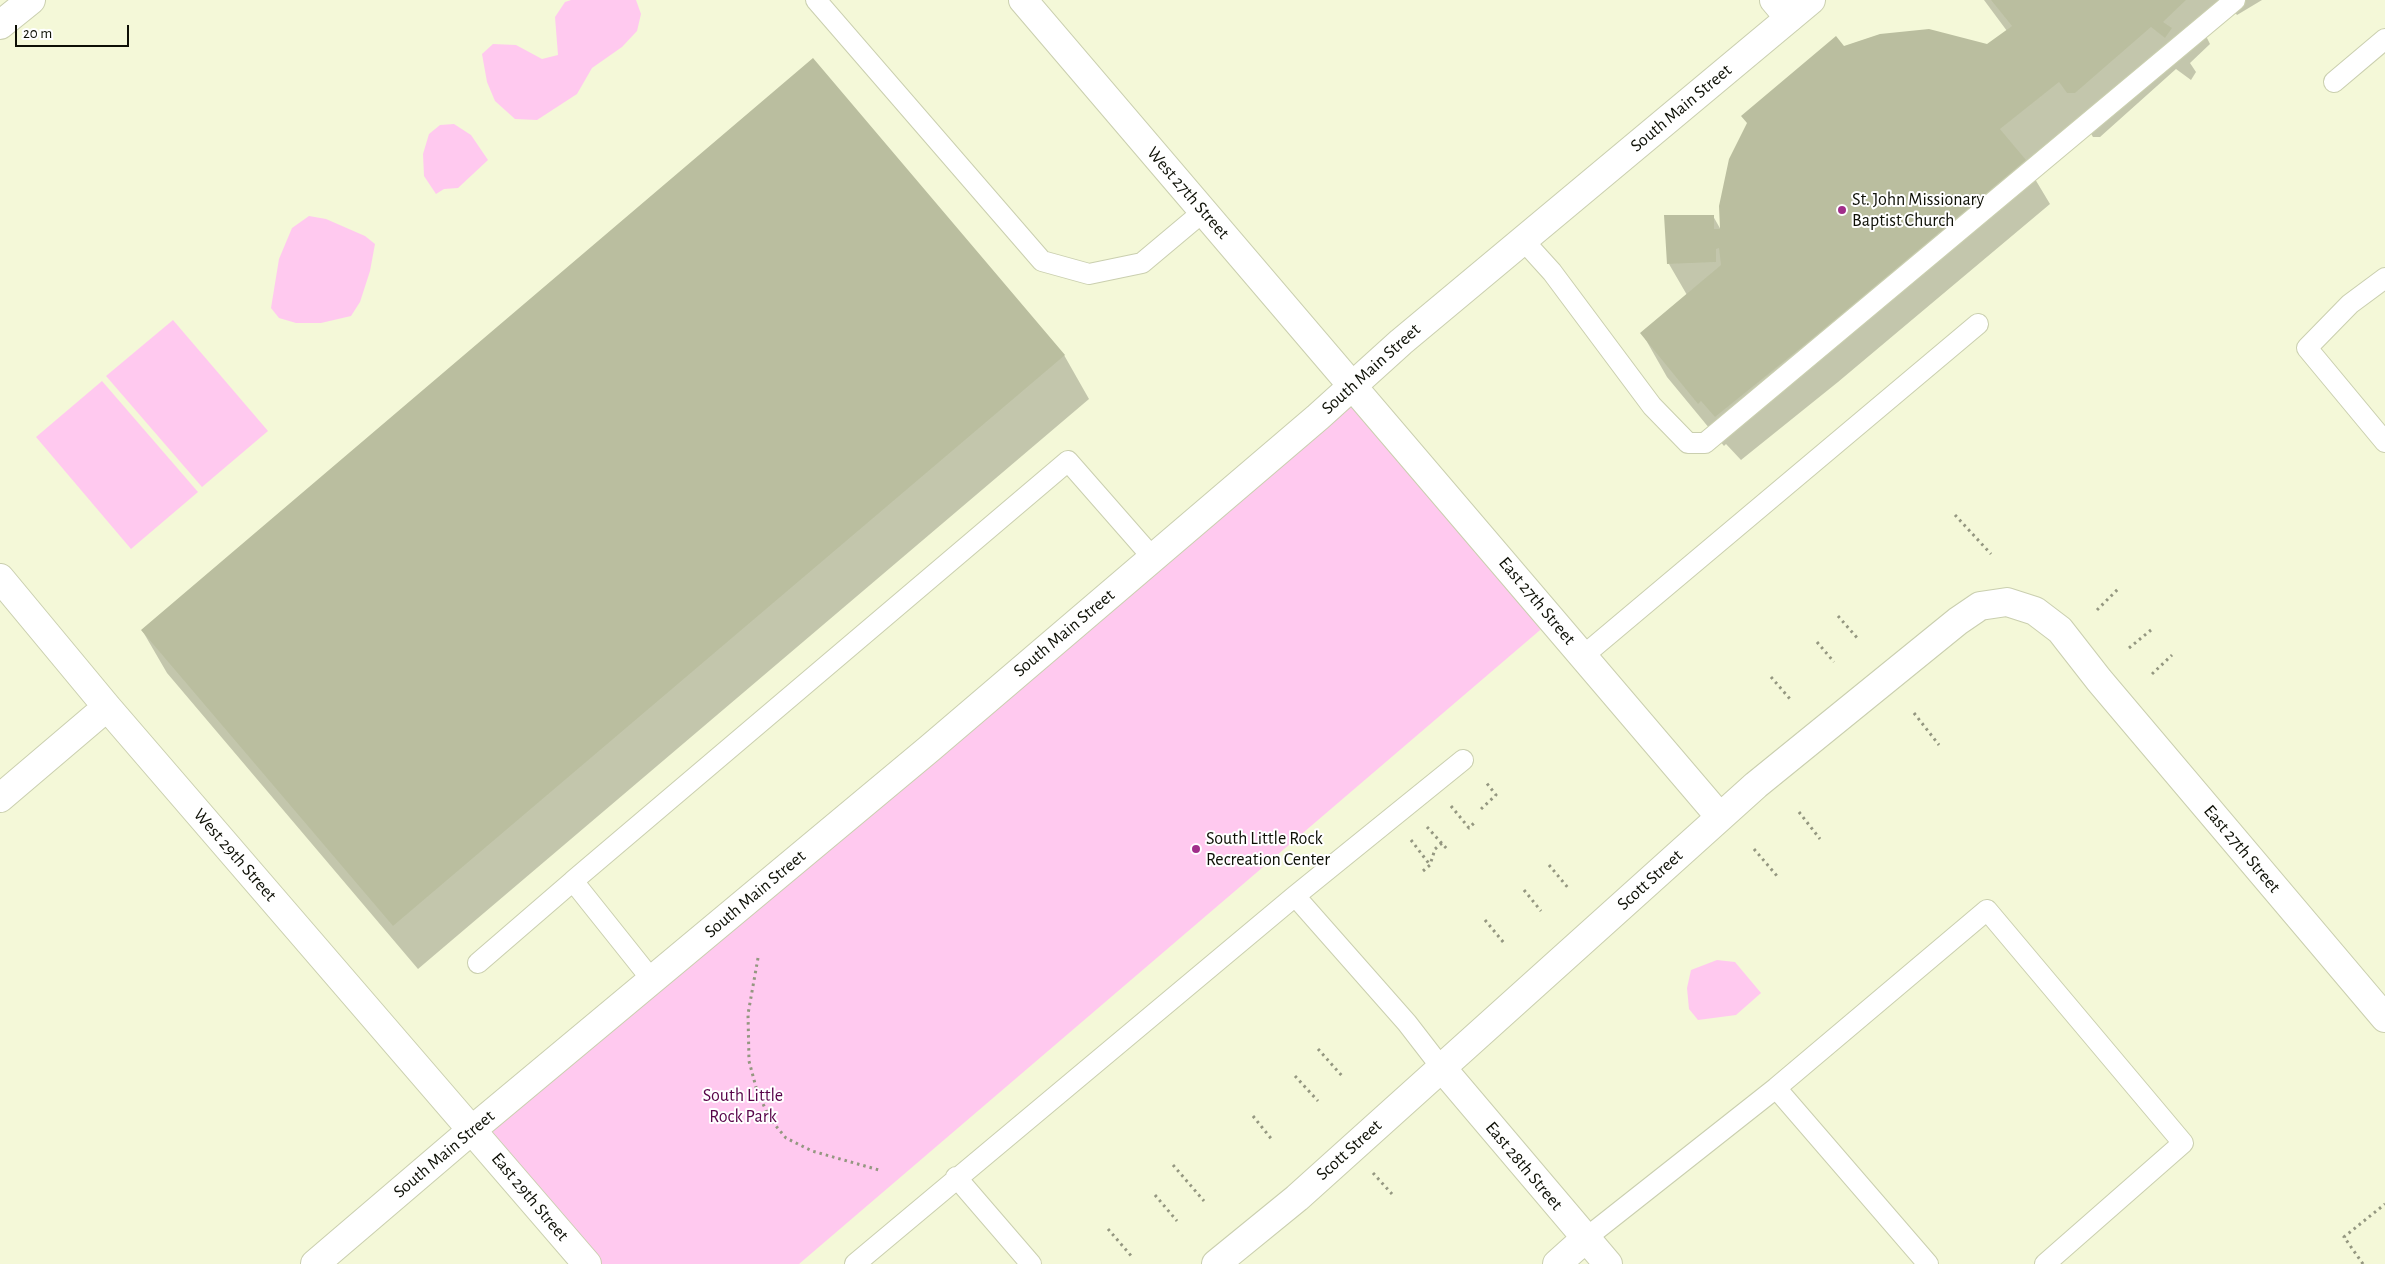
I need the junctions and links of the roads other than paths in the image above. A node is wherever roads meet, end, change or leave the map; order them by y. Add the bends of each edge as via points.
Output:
1 (30, 0) edge
2 (816, 0) edge
3 (1023, 0) edge
4 (1811, 0) edge
5 (2235, 0) edge
6 (1782, 9) edge
7 (0, 25) edge
8 (2385, 39) edge
9 (2334, 82) dead end
10 (1204, 211) junction
11 (1522, 240) junction
12 (2385, 278) edge
13 (1978, 324) dead end
14 (1353, 385) junction
15 (2385, 442) edge
16 (1153, 558) junction
17 (0, 578) edge
18 (1583, 656) junction
19 (2099, 680) joint
20 (107, 707) junction
21 (1463, 760) dead end
22 (0, 798) edge
23 (1720, 817) junction
24 (573, 881) junction
25 (1295, 896) junction
26 (478, 963) dead end
27 (652, 980) junction
28 (2385, 1018) edge
29 (1441, 1067) junction
30 (1776, 1088) junction
31 (473, 1129) junction
32 (956, 1178) junction
33 (1586, 1238) junction
34 (315, 1264) edge
35 (587, 1264) edge
36 (855, 1264) edge
37 (1031, 1264) edge
38 (1216, 1264) edge
39 (1557, 1264) edge
40 (1608, 1264) edge
41 (1928, 1264) edge
42 (2045, 1264) edge

1 - 7 street
2 - 10 lane via 1042,261 1089,274 1142,263
3 - 10 street, West 27th Street
4 - 6 street, South Main Street
5 - 11 lane via 1705,443 1688,443 1652,406 1552,272
6 - 11 street, South Main Street
8 - 9 lane
10 - 14 street, West 27th Street
11 - 14 street, South Main Street
12 - 15 lane via 2350,304 2307,348
13 - 18 lane
14 - 16 street, South Main Street
14 - 18 street, East 27th Street
16 - 24 lane via 1068,461
16 - 27 street, South Main Street
17 - 20 street, West 29th Street
18 - 23 street, East 27th Street
19 - 23 street, Scott Street via 2060,630 2036,612 2007,602 1980,606 1830,724
19 - 28 street, East 27th Street
20 - 22 street
20 - 31 street, West 29th Street
21 - 25 lane
23 - 29 street, Scott Street
24 - 26 lane
24 - 27 lane
25 - 29 lane
25 - 32 lane
27 - 31 street, South Main Street
29 - 33 street, East 28th Street
29 - 38 street, Scott Street via 1297,1198
30 - 33 lane
30 - 41 lane
30 - 42 lane via 1987,910 2183,1143
31 - 34 street, South Main Street
31 - 35 street, East 29th Street
32 - 36 lane
32 - 37 lane
33 - 39 street
33 - 40 street, East 28th Street

